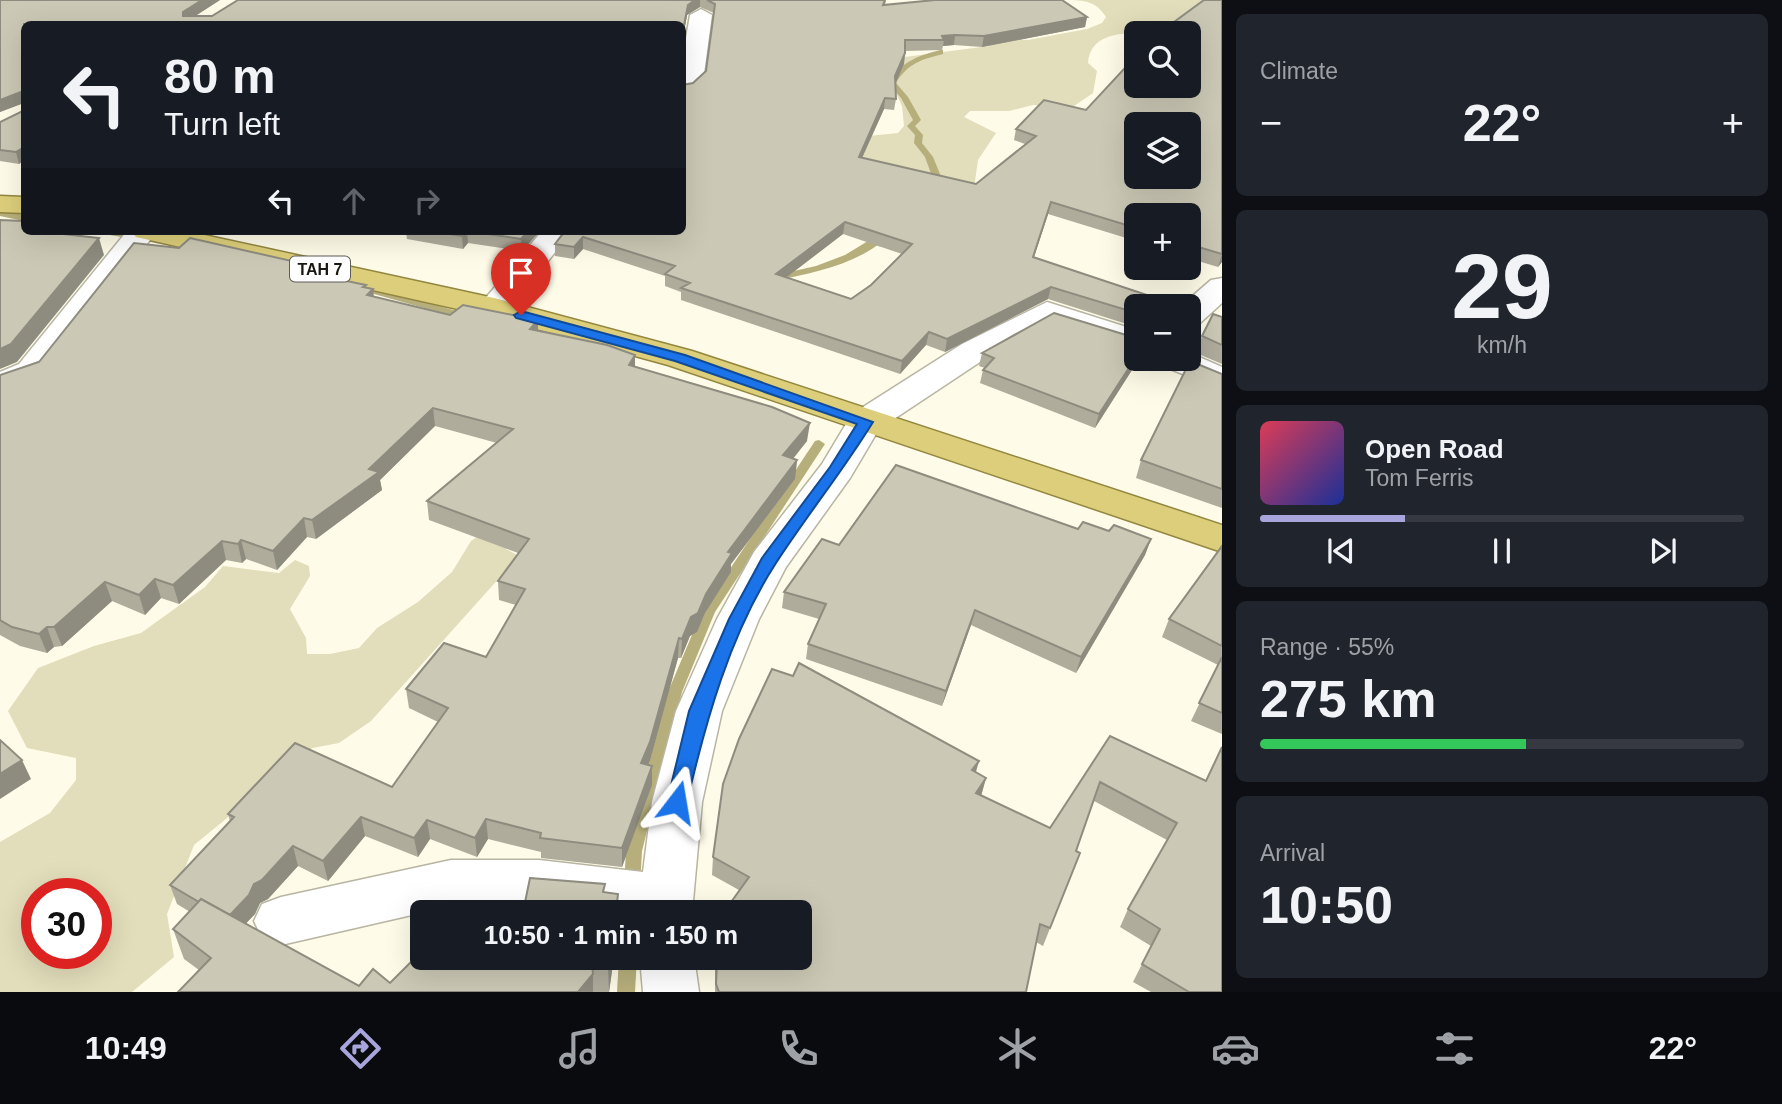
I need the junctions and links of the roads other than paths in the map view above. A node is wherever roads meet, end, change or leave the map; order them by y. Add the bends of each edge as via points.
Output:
1 (701, 15) dead end
2 (686, 84) edge
3 (0, 204) edge
4 (21, 205) edge
5 (141, 235) edge
6 (162, 235) edge
7 (554, 235) edge
8 (1222, 287) edge
9 (1201, 306) edge
10 (494, 308) junction
11 (1124, 337) edge
12 (1201, 371) edge
13 (1222, 380) edge
14 (0, 384) edge
15 (865, 422) junction
16 (1222, 539) edge
17 (637, 900) edge
18 (666, 900) edge
19 (281, 921) dead end
20 (668, 970) edge
21 (671, 992) edge

1 - 2 street via 691,81
3 - 4 highway
5 - 14 street via 31,371
6 - 10 highway, TAH 7
7 - 10 street
8 - 9 street
10 - 15 highway, TAH 7 via 680,358
11 - 15 street via 1047,312 974,351
12 - 13 street
15 - 16 highway, TAH 7
15 - 18 street via 837,470 768,562 699,711 677,802
17 - 19 street via 540,883 451,883
20 - 21 street

